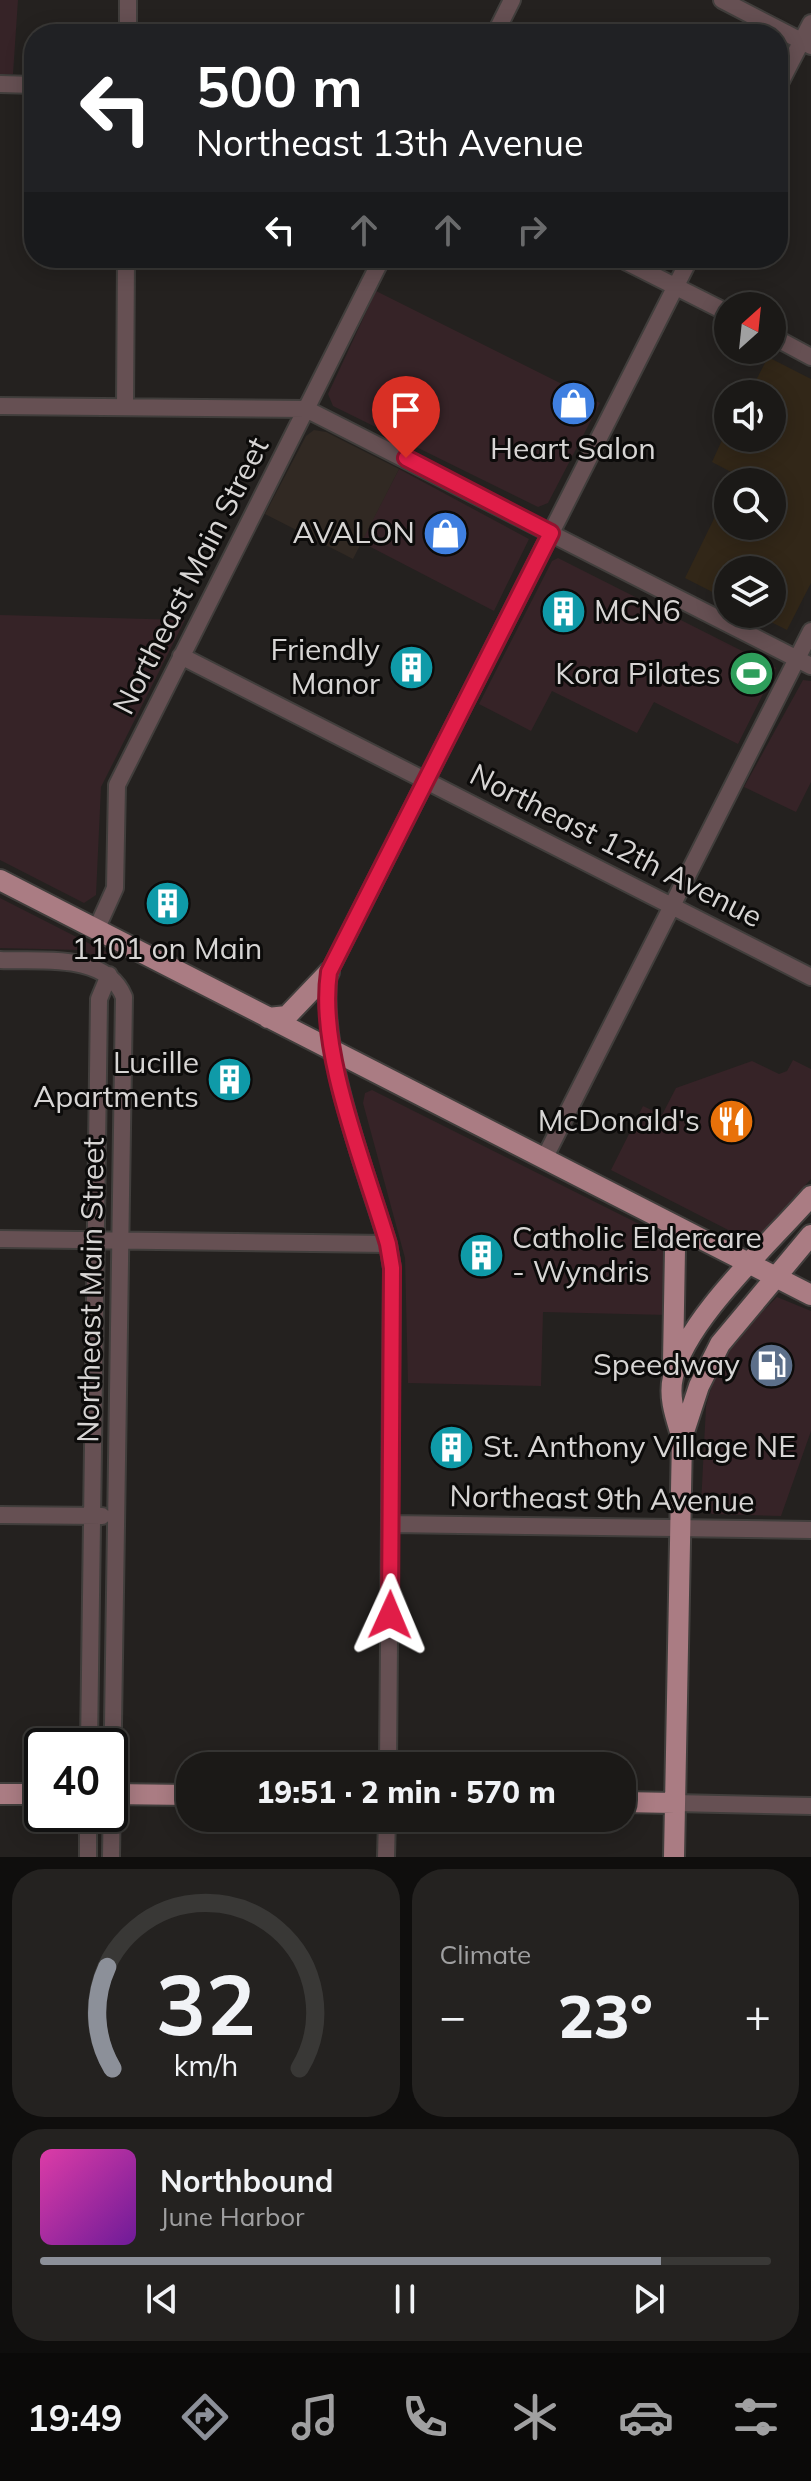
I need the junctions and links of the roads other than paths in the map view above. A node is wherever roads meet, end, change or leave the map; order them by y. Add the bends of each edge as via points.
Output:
1 (128, 0) edge
2 (512, 0) edge
3 (722, 0) edge
4 (811, 23) edge
5 (128, 24) edge
6 (500, 24) edge
7 (769, 24) edge
8 (788, 34) edge
9 (806, 43) edge
10 (788, 71) edge
11 (0, 84) edge
12 (24, 85) edge
13 (126, 268) edge
14 (377, 268) edge
15 (639, 268) edge
16 (685, 268) edge
17 (676, 286) junction
18 (714, 306) edge
19 (786, 344) edge
20 (811, 357) edge
21 (0, 406) edge
22 (125, 407) junction
23 (306, 409) junction
24 (551, 533) junction
25 (811, 631) edge
26 (181, 656) junction
27 (804, 662) edge
28 (425, 780) junction
29 (0, 880) edge
30 (671, 906) junction
31 (96, 930) junction
32 (0, 960) edge
33 (329, 972) junction
34 (109, 975) junction
35 (811, 977) edge
36 (268, 1018) junction
37 (332, 1051) junction
38 (544, 1159) junction
39 (811, 1196) edge
40 (680, 1228) junction
41 (811, 1235) edge
42 (0, 1239) edge
43 (96, 1240) junction
44 (119, 1241) junction
45 (388, 1244) junction
46 (751, 1264) junction
47 (775, 1277) junction
48 (811, 1295) edge
49 (673, 1377) junction
50 (682, 1438) junction
51 (0, 1515) edge
52 (92, 1516) junction
53 (115, 1517) junction
54 (392, 1524) junction
55 (680, 1529) junction
56 (811, 1530) edge
57 (89, 1728) edge
58 (112, 1728) edge
59 (388, 1752) edge
60 (0, 1794) edge
61 (24, 1794) edge
62 (128, 1794) edge
63 (176, 1795) edge
64 (636, 1802) edge
65 (675, 1803) junction
66 (811, 1806) edge
67 (88, 1832) edge
68 (111, 1832) edge
69 (387, 1832) edge
70 (88, 1857) edge
71 (111, 1857) edge
72 (386, 1857) edge
73 (674, 1857) edge

1 - 5 street
2 - 6 street
3 - 7 street
4 - 9 street
8 - 9 street
9 - 10 street
11 - 12 street
13 - 22 street
14 - 23 street, Northeast Main Street
15 - 17 street
16 - 17 street
17 - 18 street
17 - 24 street
19 - 20 street
21 - 22 street
22 - 23 street
23 - 24 street
23 - 26 street, Northeast Main Street
24 - 27 street
24 - 28 street
25 - 27 street
26 - 28 street, Northeast 12th Avenue
26 - 31 street, Northeast Main Street via 117,785 115,888
27 - 30 street
28 - 30 street, Northeast 12th Avenue
28 - 33 street
29 - 31 main road
30 - 35 street, Northeast 12th Avenue
30 - 38 street
31 - 36 main road
32 - 34 street via 70,963
33 - 36 main road via 287,1016
33 - 37 street
34 - 43 street, Northeast Main Street via 99,999
34 - 44 street, Northeast Main Street via 124,997
36 - 37 main road
37 - 38 main road
37 - 45 street
38 - 40 main road
39 - 46 main road
40 - 46 main road
40 - 49 main road via 675,1249
41 - 47 main road
42 - 43 street
43 - 44 street
43 - 52 street, Northeast Main Street
44 - 45 street
44 - 53 street, Northeast Main Street
45 - 54 street via 393,1296
46 - 47 main road
46 - 49 main road via 687,1340
47 - 48 main road
47 - 50 main road via 715,1352
49 - 50 main road via 672,1406
50 - 55 main road
51 - 52 street
52 - 53 street
52 - 57 street, Northeast Main Street
53 - 58 street, Northeast Main Street
54 - 55 street, Northeast 9th Avenue
54 - 59 street
55 - 56 street, Northeast 9th Avenue
55 - 65 main road
60 - 61 main road
62 - 63 main road
64 - 65 main road
65 - 66 street
65 - 73 main road
67 - 70 street
68 - 71 street, Northeast Main Street
69 - 72 street

